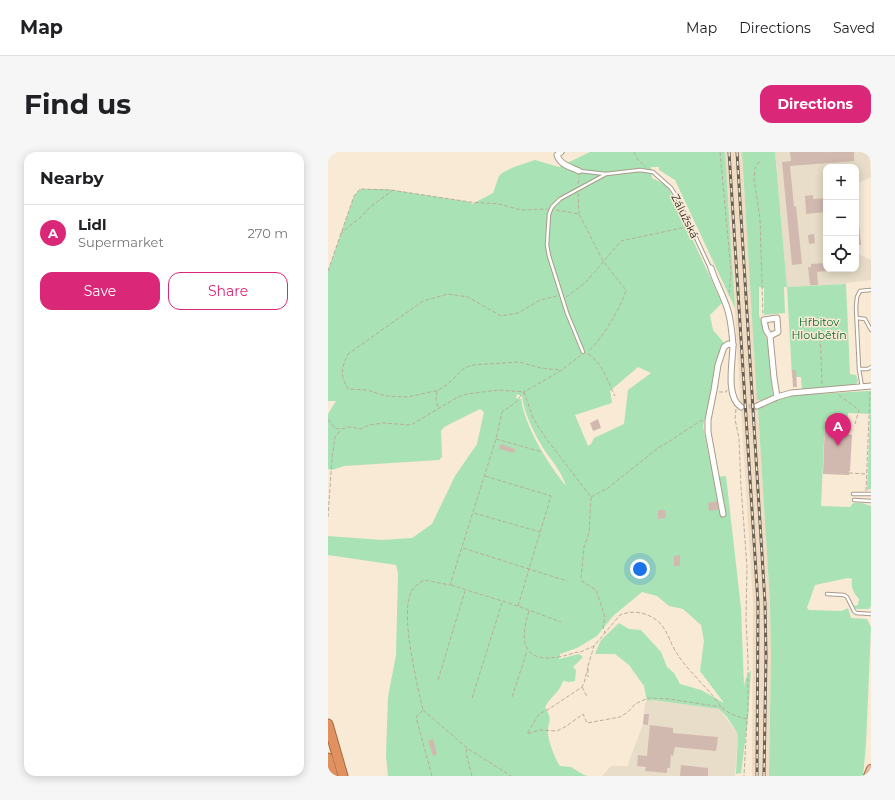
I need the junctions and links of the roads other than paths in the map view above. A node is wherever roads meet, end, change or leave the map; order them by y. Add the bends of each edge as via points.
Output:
1 (561, 152) edge
2 (579, 171) joint
3 (606, 174) junction
4 (711, 268) joint
5 (870, 290) edge
6 (857, 318) junction
7 (871, 330) edge
8 (770, 336) junction
9 (733, 345) junction
10 (584, 352) road end
11 (871, 367) edge
12 (859, 368) junction
13 (862, 387) junction
14 (870, 388) edge
15 (777, 397) junction
16 (739, 406) road end
17 (758, 406) tunnel mouth
18 (853, 494) dead end
19 (871, 494) edge
20 (854, 500) dead end
21 (871, 501) edge
22 (723, 514) dead end
23 (827, 594) dead end
24 (871, 614) edge
25 (328, 724) edge
26 (328, 758) edge
27 (871, 768) edge
28 (333, 776) edge
29 (343, 776) edge
30 (868, 776) edge

1 - 2 street via 557,155 560,161
2 - 3 lane
3 - 4 lane, Zálužská via 640,170 653,172 671,188
3 - 10 lane via 560,199 549,214 549,256
4 - 9 street, Zálužská via 727,306
5 - 6 lane via 860,291 857,297
6 - 7 lane via 865,319
6 - 12 lane
8 - 8 street via 778,332 777,318 764,320
8 - 15 street
9 - 16 street, Zálužská via 732,393
9 - 22 street via 728,344 724,347 718,365 708,420
11 - 12 lane
12 - 13 lane
13 - 14 street
13 - 15 street via 791,393
15 - 17 street
18 - 19 lane
20 - 21 lane
23 - 24 lane via 844,595 856,613
25 - 29 highway
26 - 28 highway
27 - 30 main road

